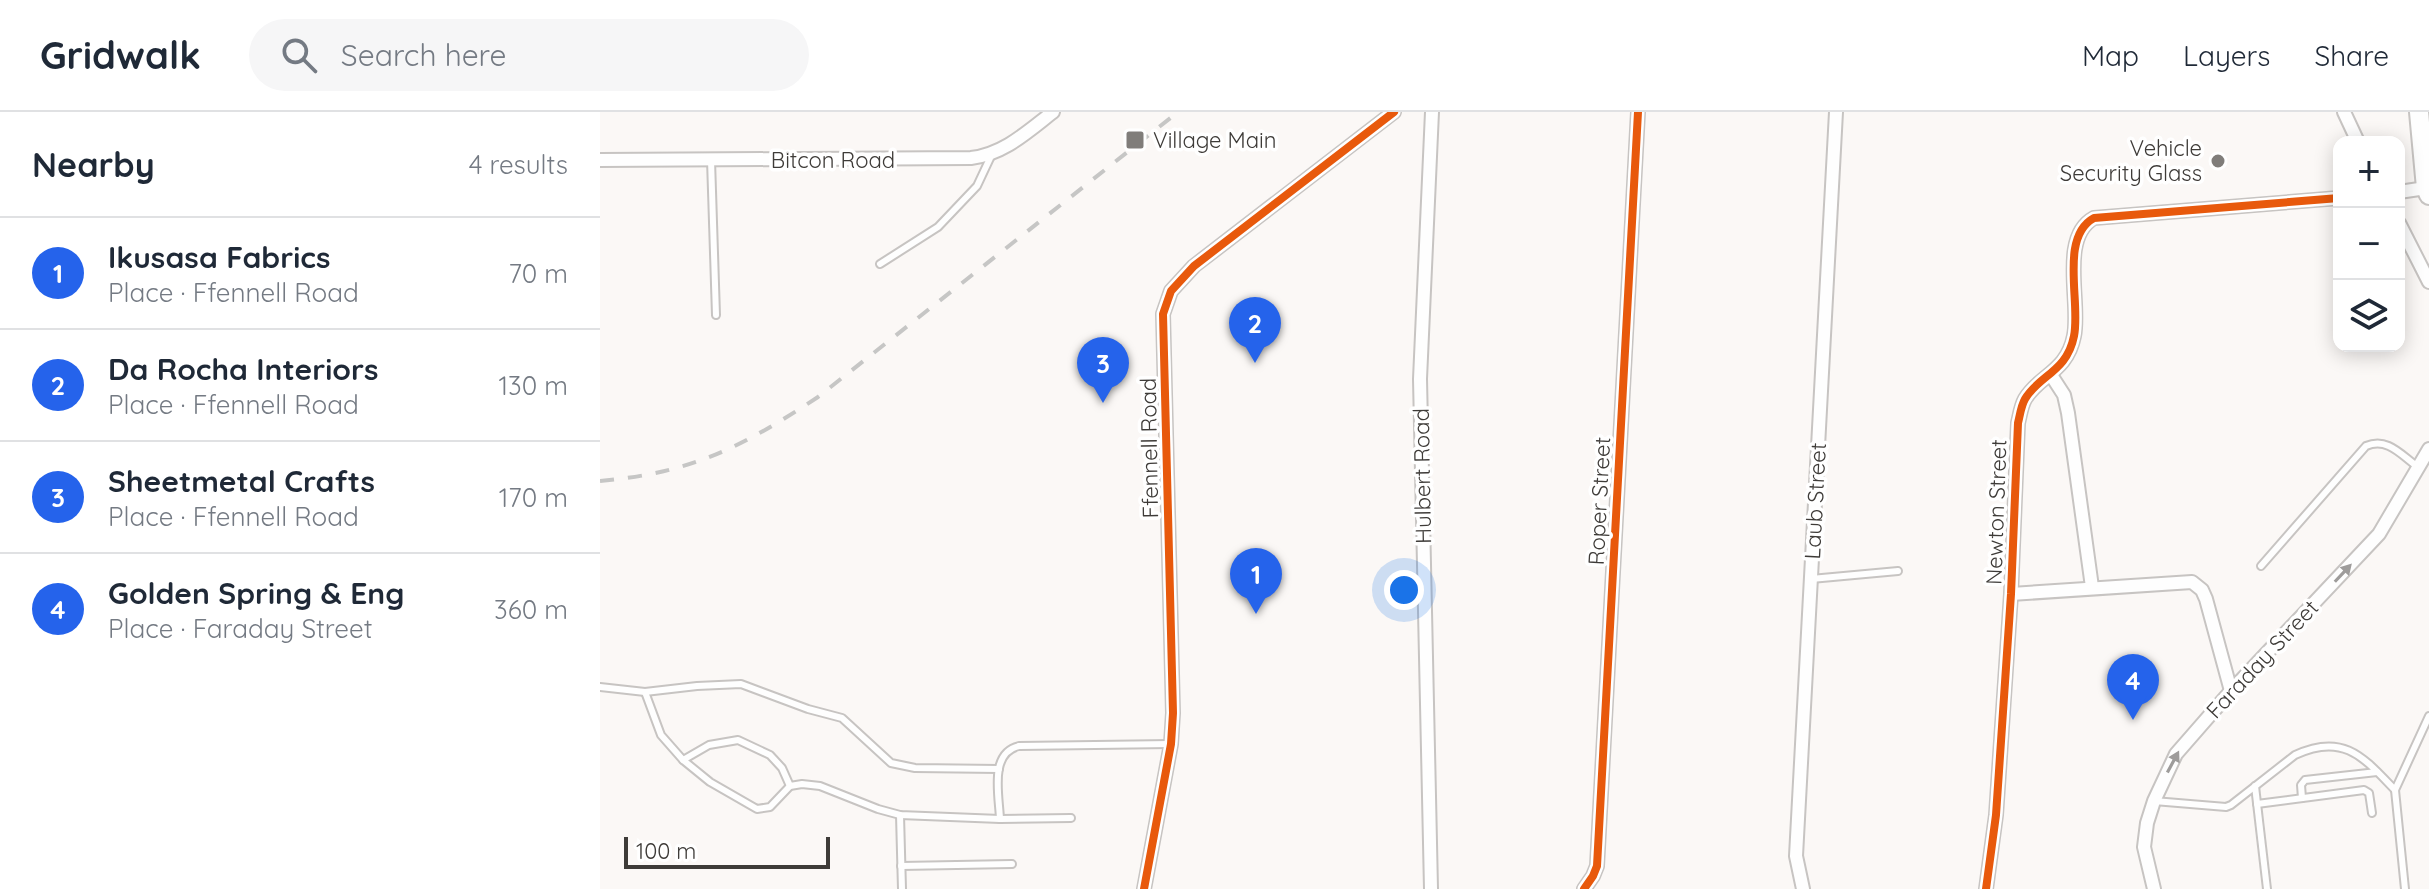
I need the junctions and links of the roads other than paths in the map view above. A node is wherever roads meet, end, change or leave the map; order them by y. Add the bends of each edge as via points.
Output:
1 (1053, 112) edge
2 (1394, 112) edge
3 (1432, 112) edge
4 (1638, 112) edge
5 (1836, 112) edge
6 (2344, 112) edge
7 (2419, 112) edge
8 (2355, 136) edge
9 (992, 154) junction
10 (600, 160) edge
11 (711, 160) junction
12 (2405, 192) edge
13 (2427, 192) edge
14 (2333, 198) edge
15 (2405, 235) edge
16 (880, 264) dead end
17 (2429, 282) edge
18 (716, 315) dead end
19 (2051, 375) junction
20 (2429, 449) edge
21 (2418, 467) junction
22 (2261, 566) dead end
23 (1898, 571) dead end
24 (1811, 579) junction
25 (2092, 587) junction
26 (2011, 594) junction
27 (600, 687) edge
28 (2231, 691) junction
29 (645, 692) junction
30 (2429, 716) edge
31 (1171, 744) junction
32 (683, 760) junction
33 (999, 769) junction
34 (2377, 772) junction
35 (790, 786) junction
36 (2255, 786) junction
37 (2395, 790) junction
38 (2302, 798) junction
39 (2154, 801) junction
40 (2257, 804) junction
41 (2372, 813) dead end
42 (900, 815) junction
43 (1071, 818) dead end
44 (1000, 819) junction
45 (1012, 864) dead end
46 (901, 866) junction
47 (902, 889) edge
48 (1144, 889) edge
49 (1431, 889) edge
50 (1584, 889) edge
51 (1803, 889) edge
52 (1986, 889) edge
53 (2154, 889) edge
54 (2267, 889) edge
55 (2405, 889) edge

1 - 9 street, Bitcon Road
2 - 31 street, Ffennell Road via 1194,266 1171,291 1163,314
3 - 49 street, Hulbert Road via 1420,379
4 - 50 street, Roper Street via 1597,866
5 - 24 street, Laub Street
6 - 8 street
7 - 13 street
9 - 11 street, Bitcon Road via 908,160
9 - 16 lane via 977,186 938,227
10 - 11 street, Bitcon Road
11 - 18 lane
12 - 13 street
14 - 19 street, Newton Street via 2084,223 2076,240 2075,334
15 - 17 street
19 - 25 street via 2068,413
19 - 26 street, Newton Street via 2026,397 2018,423
20 - 21 street, Faraday Street
21 - 22 lane via 2386,443 2366,446
28 -> 21 street, Faraday Street via 2373,540
23 - 24 lane
24 - 51 street, Laub Street via 1796,856
25 - 26 street
25 - 28 street via 2187,580 2197,585 2206,599
26 - 52 street, Newton Street
27 - 29 lane
39 -> 28 street, Faraday Street via 2176,754
29 - 32 lane via 661,735
29 - 33 lane via 741,684 842,718 891,763
30 - 37 lane
31 - 33 lane via 1019,746 1004,752
31 - 48 street, Ffennell Road
32 - 35 lane via 757,809 770,807
32 - 35 lane via 709,745 738,740 770,755
33 - 44 lane
34 - 36 lane via 2355,751 2314,749 2295,755
34 - 37 lane
34 - 38 lane via 2305,780
35 - 42 lane via 820,786
36 - 39 lane via 2226,807
36 - 40 lane
37 - 55 lane
38 - 40 lane
38 - 41 lane via 2364,790
39 - 53 street, Faraday Street via 2144,847
40 - 54 lane
42 - 44 lane
42 - 46 lane
43 - 44 lane
45 - 46 lane
46 - 47 lane

